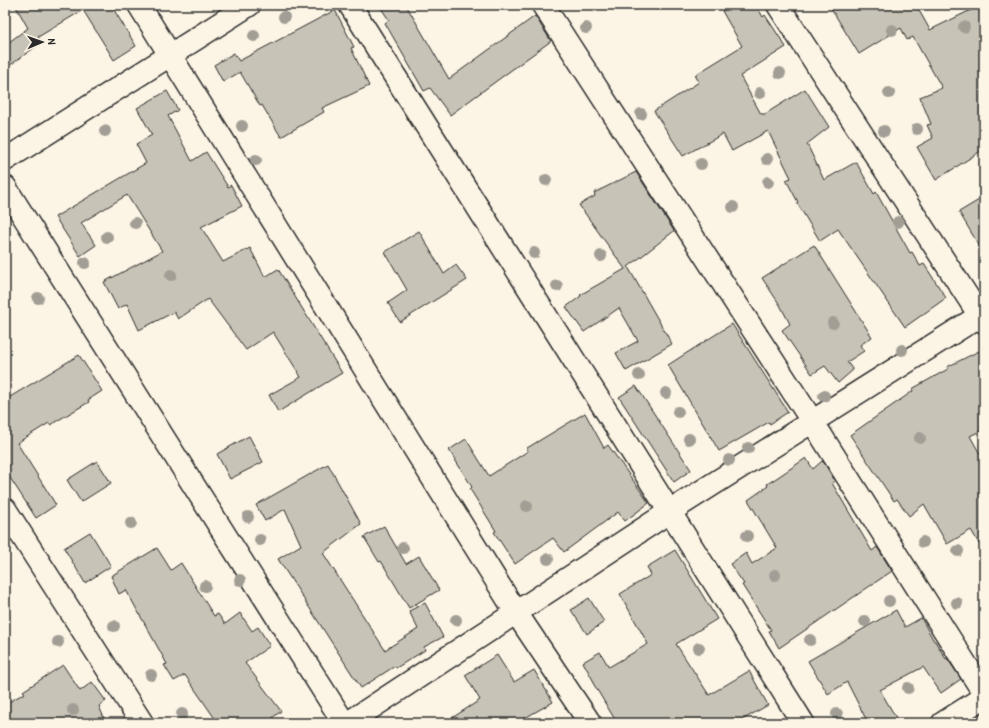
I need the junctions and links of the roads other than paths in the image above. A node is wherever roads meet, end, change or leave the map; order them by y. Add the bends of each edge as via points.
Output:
1 (139, 5) edge
2 (249, 5) edge
3 (350, 5) edge
4 (543, 5) edge
5 (778, 5) edge
6 (170, 54) junction
7 (5, 160) edge
8 (5, 187) edge
9 (983, 317) edge
10 (812, 421) junction
11 (5, 509) edge
12 (669, 512) junction
13 (517, 614) junction
14 (984, 693) edge
15 (984, 697) edge
16 (142, 723) edge
17 (344, 723) edge
18 (348, 723) edge
19 (590, 723) edge
20 (803, 723) edge
21 (943, 723) edge

1 - 6 street
2 - 6 street
3 - 12 street
4 - 10 street
5 - 9 street
6 - 7 street
6 - 13 street
8 - 17 street
9 - 10 street
10 - 12 street
10 - 14 street
11 - 16 street
12 - 13 street
12 - 20 street
13 - 18 street
13 - 19 street
15 - 21 street

